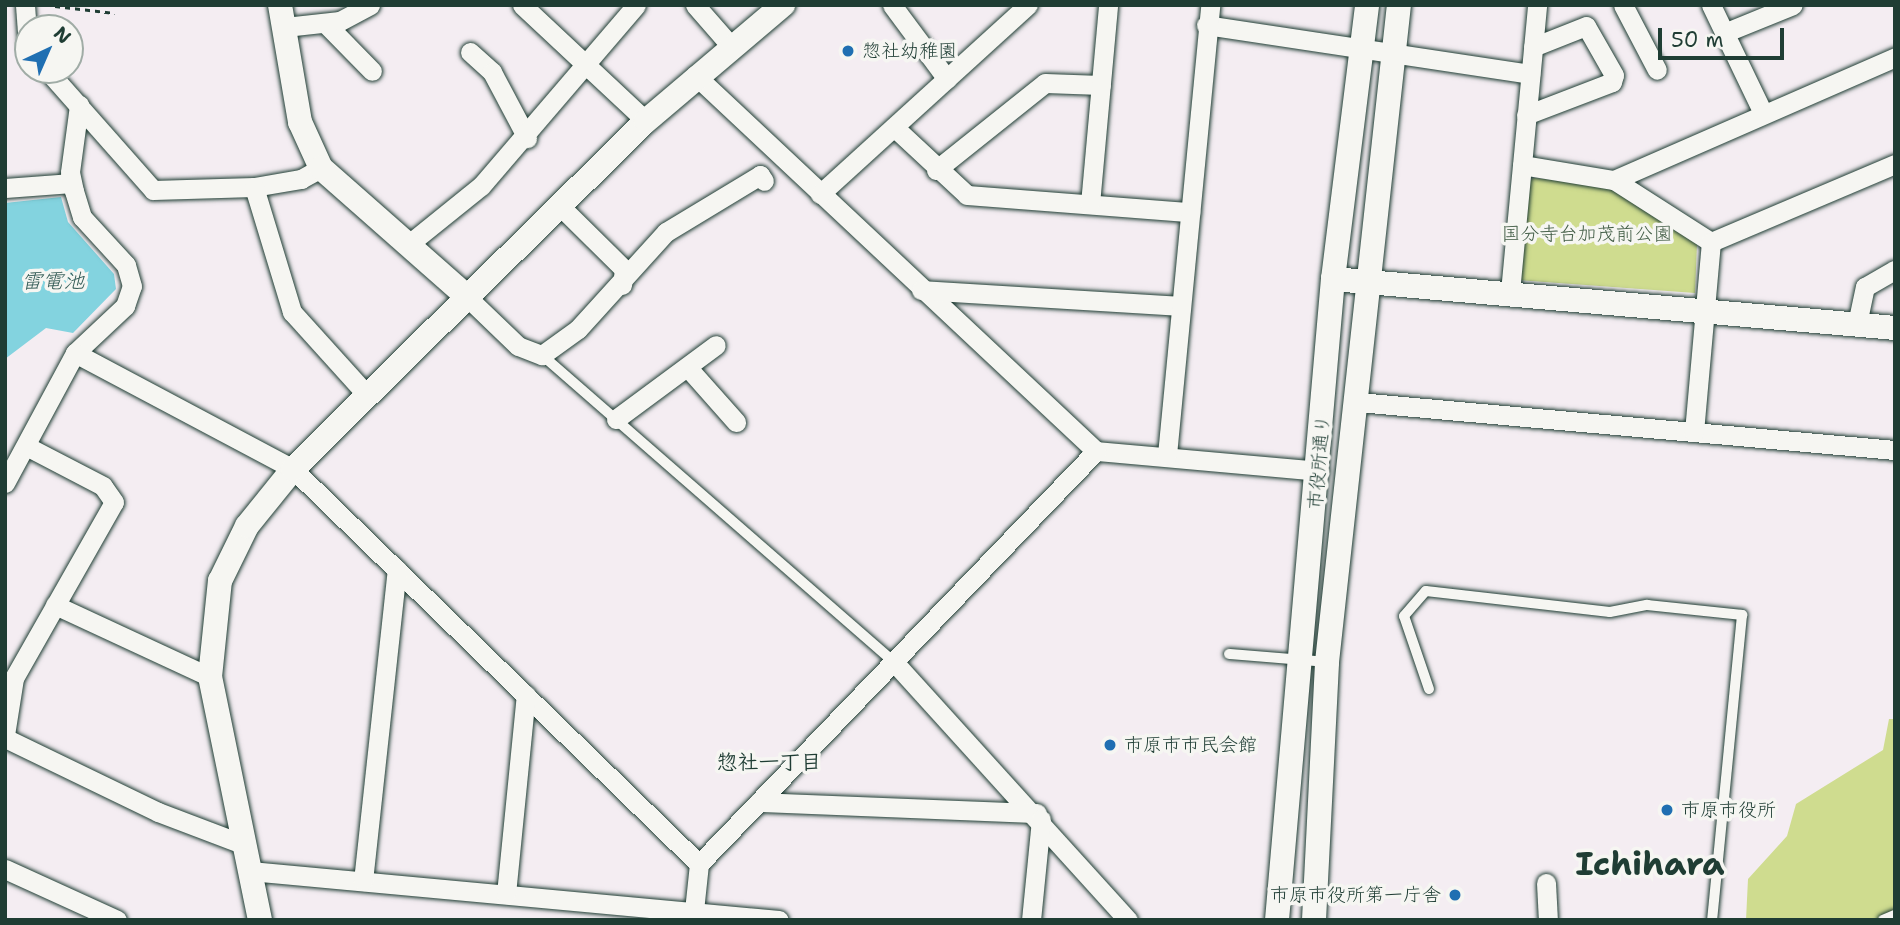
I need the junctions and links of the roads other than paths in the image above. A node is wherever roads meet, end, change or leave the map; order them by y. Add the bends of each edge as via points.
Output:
1 (370, 5) edge
2 (522, 5) edge
3 (636, 5) edge
4 (695, 5) edge
5 (783, 5) edge
6 (892, 5) edge
7 (1028, 5) edge
8 (1108, 5) edge
9 (1367, 5) edge
10 (1399, 5) edge
11 (1537, 5) edge
12 (1623, 5) edge
13 (1711, 5) edge
14 (1793, 5) edge
15 (1208, 15) edge
16 (282, 16) edge
17 (325, 23) junction
18 (1724, 33) junction
19 (730, 45) junction
20 (1533, 47) junction
21 (1361, 49) junction
22 (470, 52) dead end
23 (1392, 53) junction
24 (1895, 57) edge
25 (584, 66) junction
26 (1657, 70) dead end
27 (372, 71) dead end
28 (1530, 74) junction
29 (695, 75) junction
30 (947, 79) junction
31 (59, 84) edge
32 (1101, 85) junction
33 (79, 106) junction
34 (1762, 111) junction
35 (1526, 115) junction
36 (646, 121) junction
37 (895, 128) junction
38 (527, 138) junction
39 (1895, 164) edge
40 (1522, 165) junction
41 (321, 168) junction
42 (936, 170) junction
43 (1614, 180) junction
44 (764, 181) dead end
45 (72, 183) junction
46 (254, 187) junction
47 (5, 188) edge
48 (820, 194) junction
49 (1090, 204) junction
50 (559, 205) junction
51 (1189, 212) junction
52 (1711, 242) junction
53 (409, 244) junction
54 (1895, 270) edge
55 (1333, 279) junction
56 (1369, 281) junction
57 (622, 285) junction
58 (921, 290) junction
59 (1510, 292) junction
60 (467, 296) junction
61 (1181, 306) junction
62 (1702, 310) junction
63 (1857, 324) junction
64 (1895, 328) edge
65 (716, 345) dead end
66 (75, 353) junction
67 (542, 355) junction
68 (688, 369) junction
69 (368, 397) junction
70 (1358, 402) junction
71 (616, 419) junction
72 (736, 422) dead end
73 (1694, 432) junction
74 (26, 446) junction
75 (1895, 450) edge
76 (1096, 451) junction
77 (1167, 455) junction
78 (293, 468) junction
79 (1319, 471) junction
80 (5, 483) edge
81 (397, 570) junction
82 (55, 605) junction
83 (1228, 654) dead end
84 (1303, 660) junction
85 (893, 661) junction
86 (1327, 662) junction
87 (210, 677) junction
88 (1429, 689) dead end
89 (526, 695) junction
90 (5, 736) edge
91 (758, 802) junction
92 (1039, 816) junction
93 (245, 845) junction
94 (699, 864) junction
95 (5, 869) edge
96 (250, 871) junction
97 (363, 881) junction
98 (1546, 883) dead end
99 (506, 894) junction
100 (1895, 915) edge
101 (693, 916) edge
102 (117, 920) edge
103 (260, 920) edge
104 (779, 920) edge
105 (1031, 920) edge
106 (1128, 920) edge
107 (1277, 920) edge
108 (1314, 920) edge
109 (1548, 920) edge
110 (1712, 920) edge
111 (1883, 920) edge

1 - 17 street
2 - 25 street
3 - 25 street
4 - 19 street
5 - 19 street
6 - 30 street
7 - 30 street
8 - 32 street
9 - 21 street, 市役所通り
10 - 23 street, 市役所通り
11 - 20 street
12 - 26 street
13 - 18 street
14 - 18 street
15 - 21 street
15 - 51 street
16 - 17 street
16 - 41 street via 300,122
17 - 27 street
18 - 34 street
19 - 29 street
20 - 28 street
20 - 35 street via 1586,26 1614,75 1612,82
21 - 23 street
21 - 55 street, 市役所通り
22 - 38 street via 492,72
23 - 28 street
23 - 56 street, 市役所通り
24 - 34 street
25 - 36 street
25 - 38 street
28 - 35 street
29 - 36 street
29 - 48 street
30 - 37 street
31 - 33 street
32 - 42 street via 1045,83
32 - 49 street
33 - 45 street
33 - 46 street via 153,190
34 - 43 street
35 - 40 street
36 - 50 street
37 - 42 street
37 - 48 street
38 - 53 street via 481,186
39 - 52 street
40 - 43 street
40 - 59 street
41 - 46 street via 301,179
41 - 53 street
42 - 49 street via 967,195
43 - 52 street
44 - 57 street via 760,175 666,232
45 - 47 street
45 - 66 street via 82,217 125,265 132,286 125,306
46 - 69 street via 292,312
48 - 58 street
49 - 51 street
50 - 57 street via 624,269
50 - 60 street
51 - 61 street
52 - 62 street
53 - 60 street
54 - 63 street via 1866,287
55 - 56 street
55 - 79 street, 市役所通り
56 - 59 street
56 - 70 street, 市役所通り
57 - 67 street
58 - 61 street
58 - 76 street
59 - 62 street
60 - 67 street via 518,346
60 - 69 street
61 - 77 street
62 - 63 street
62 - 73 street
63 - 64 street
65 - 68 street
66 - 74 street
66 - 78 street
67 - 71 lane
68 - 71 street
68 - 72 street
69 - 78 street
70 - 73 street
70 - 86 street, 市役所通り
71 - 85 lane
73 - 75 street
74 - 80 street
74 - 82 street via 103,486 114,502
76 - 77 street
76 - 85 street
77 - 79 street
78 - 81 street
78 - 87 street via 247,526 220,581
79 - 84 street, 市役所通り
81 - 89 street
81 - 97 street
82 - 87 street
82 - 90 street via 14,678
83 - 84 lane
84 - 86 lane
84 - 107 street, 市役所通り
85 - 91 street
85 - 92 street
86 - 108 street, 市役所通り
87 - 93 street
88 - 110 lane via 1404,616 1426,591 1609,612 1647,605 1742,615
89 - 94 street
89 - 99 street
90 - 93 street via 158,812
91 - 92 street
91 - 94 street
92 - 105 street
92 - 106 street
93 - 96 street
94 - 101 street
95 - 102 street
96 - 97 street
96 - 103 street
97 - 99 street
98 - 109 street
99 - 101 street
100 - 111 lane
101 - 104 street

